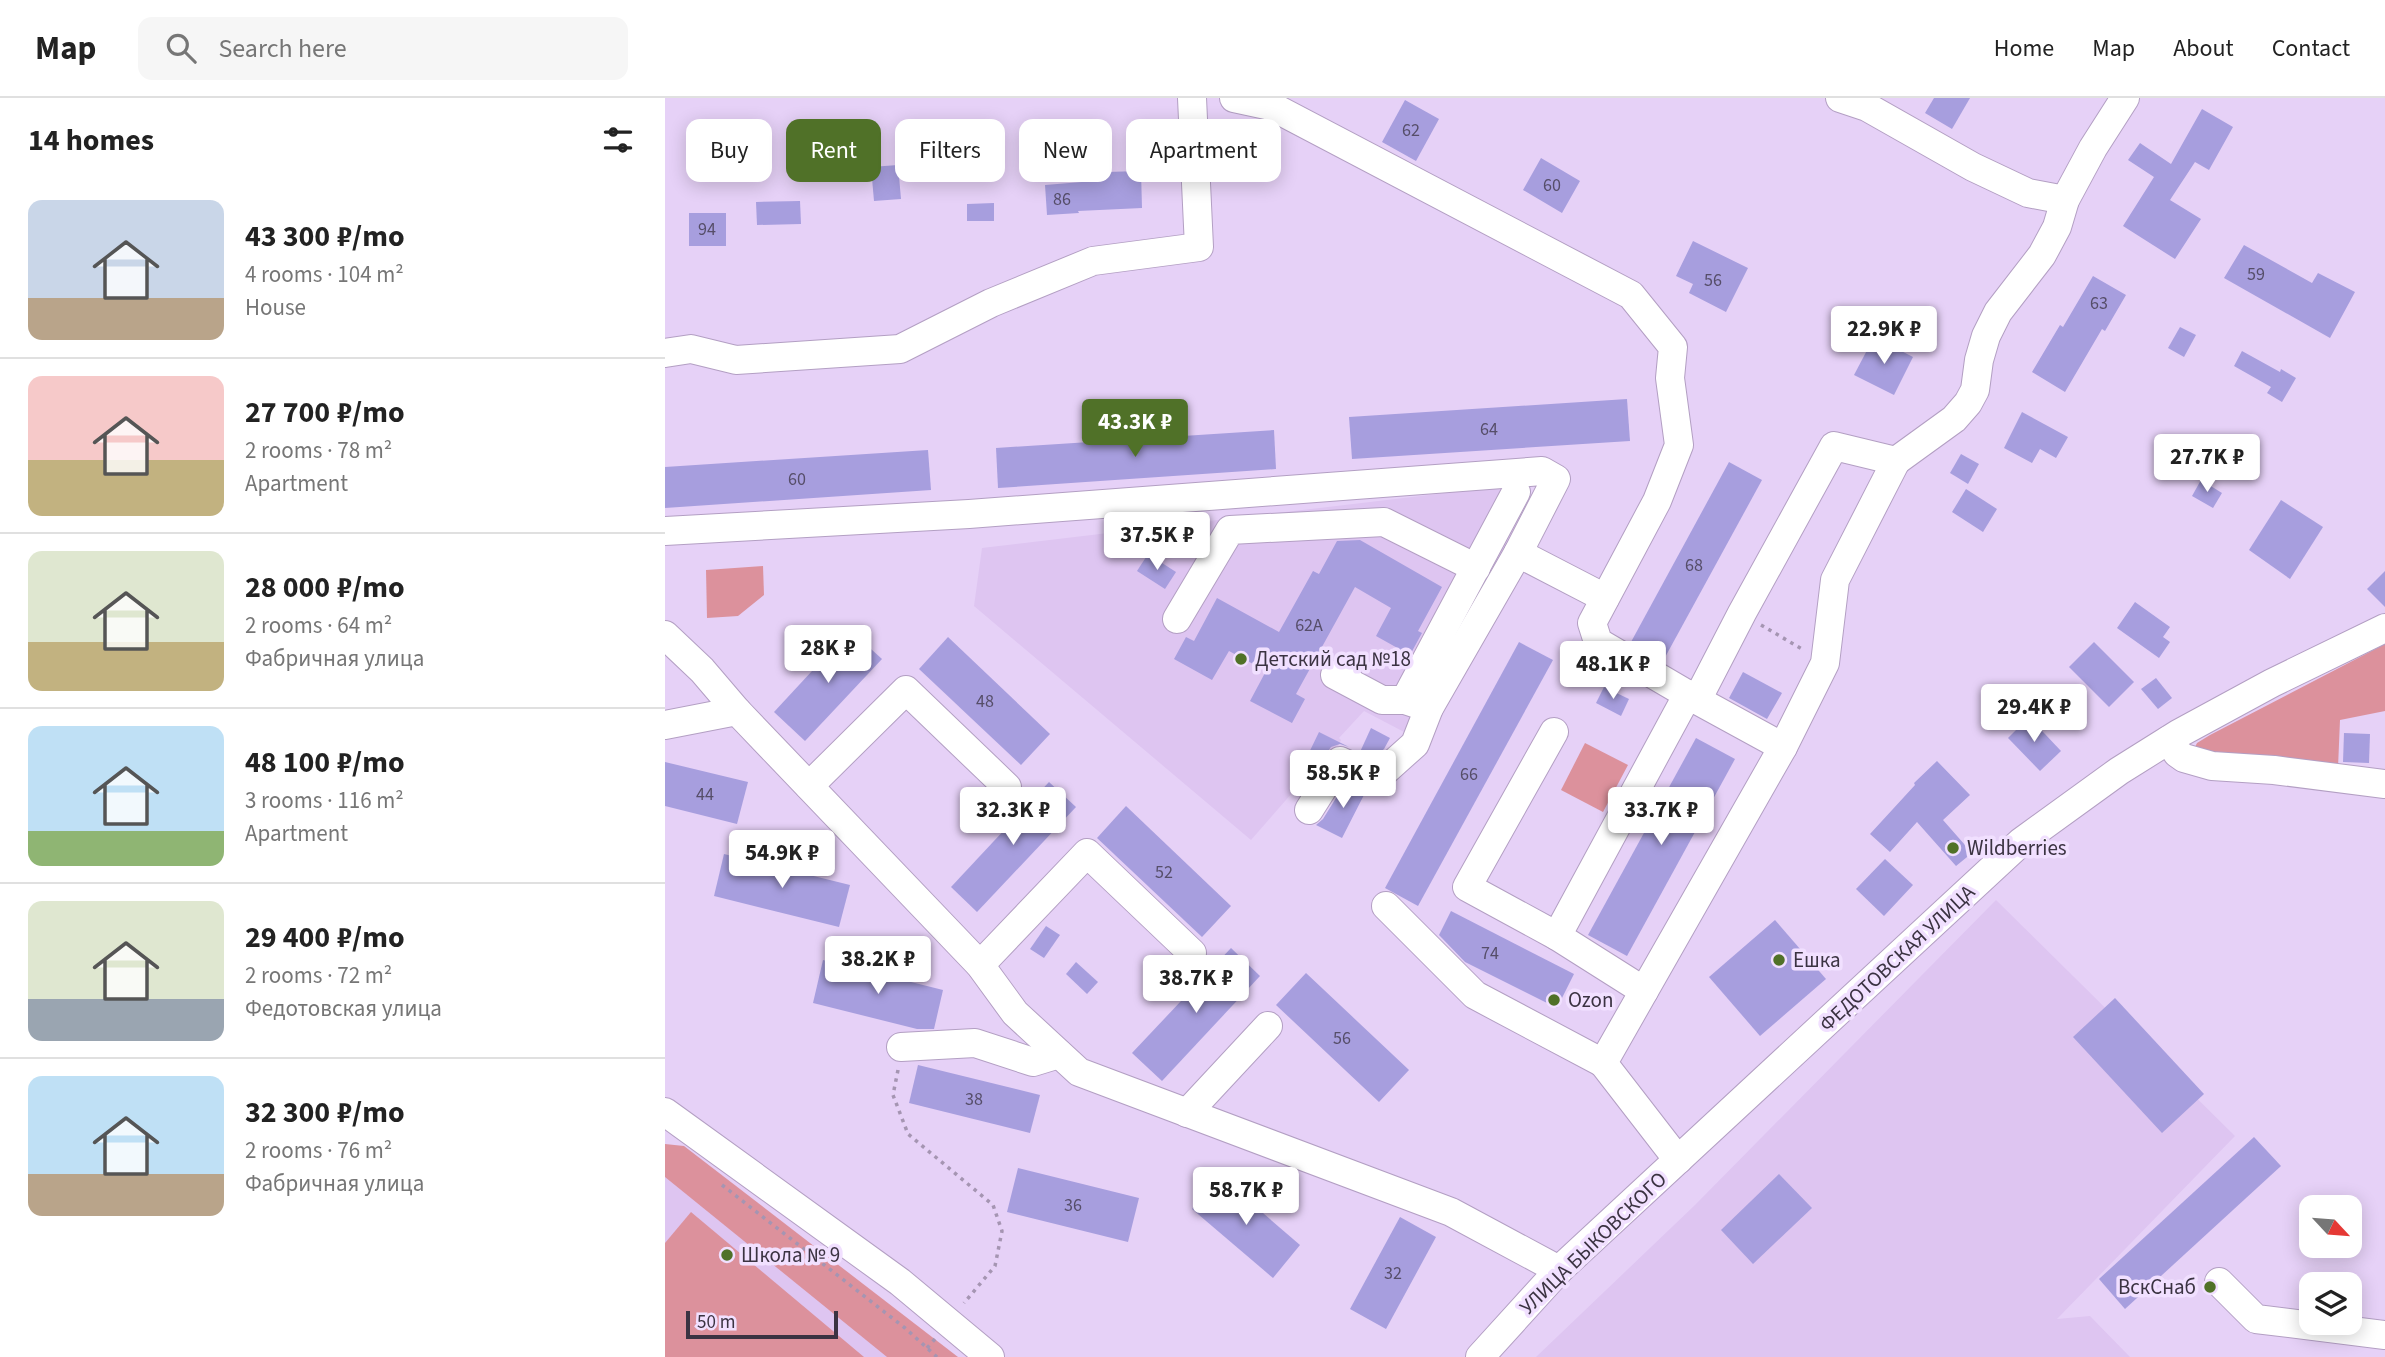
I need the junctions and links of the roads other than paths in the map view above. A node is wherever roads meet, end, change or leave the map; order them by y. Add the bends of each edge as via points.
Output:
1 (1192, 98) edge
2 (1234, 98) edge
3 (1840, 98) edge
4 (2125, 98) edge
5 (2065, 200) junction
6 (665, 353) edge
7 (1896, 461) junction
8 (1516, 492) dead end
9 (665, 531) edge
10 (1518, 553) junction
11 (1476, 568) junction
12 (1605, 598) junction
13 (1177, 619) dead end
14 (2385, 628) edge
15 (665, 635) edge
16 (1335, 675) dead end
17 (1693, 697) junction
18 (1417, 704) junction
19 (737, 711) junction
20 (665, 725) edge
21 (1554, 732) dead end
22 (2169, 740) junction
23 (1783, 747) junction
24 (2385, 784) edge
25 (809, 786) junction
26 (1007, 787) dead end
27 (1309, 810) dead end
28 (1386, 906) dead end
29 (1557, 936) junction
30 (1192, 953) dead end
31 (980, 965) junction
32 (1644, 991) junction
33 (1268, 1026) dead end
34 (901, 1047) road end
35 (1059, 1054) junction
36 (1603, 1063) junction
37 (665, 1112) edge
38 (1187, 1113) junction
39 (1678, 1160) junction
40 (1559, 1270) junction
41 (2219, 1282) dead end
42 (2385, 1335) edge
43 (981, 1354) edge
44 (1480, 1357) edge

1 - 6 street via 1199,247 1093,261 991,303 900,348 736,360 691,349
2 - 12 street via 1271,106 1631,295 1673,347 1670,378 1679,445 1657,501
3 - 5 street via 1867,107 2028,193
4 - 5 street
5 - 7 street via 2042,255 1998,312 1986,336 1968,404
7 - 17 street via 1834,446
7 - 23 street via 1835,580 1825,663
8 - 11 street
9 - 10 street via 969,514 1542,471 1556,479
10 - 12 street
10 - 18 street
11 - 13 street via 1384,522 1230,530
11 - 18 street
12 - 17 street via 1592,623 1598,642
14 - 22 street, ФЕДОТОВСКАЯ УЛИЦА
15 - 19 street
16 - 18 street via 1382,700
17 - 23 street
17 - 29 street
18 - 27 street via 1415,744 1377,778 1341,761
19 - 20 street
19 - 25 street
21 - 29 street via 1467,887
22 - 24 street via 2184,758 2212,765
22 - 39 street, ФЕДОТОВСКАЯ УЛИЦА via 2021,842
23 - 32 street
25 - 26 street via 906,690
25 - 31 street
28 - 36 street via 1475,995
29 - 32 street
30 - 31 street via 1087,853
31 - 35 street via 1015,1013
32 - 36 street
33 - 38 street
34 - 35 street via 975,1043 1033,1062
35 - 38 street via 1079,1072
36 - 39 street
37 - 43 street via 900,1282
38 - 40 street via 1451,1212
39 - 40 street, УЛИЦА БЫКОВСКОГО
40 - 44 street, УЛИЦА БЫКОВСКОГО
41 - 42 street via 2256,1318

